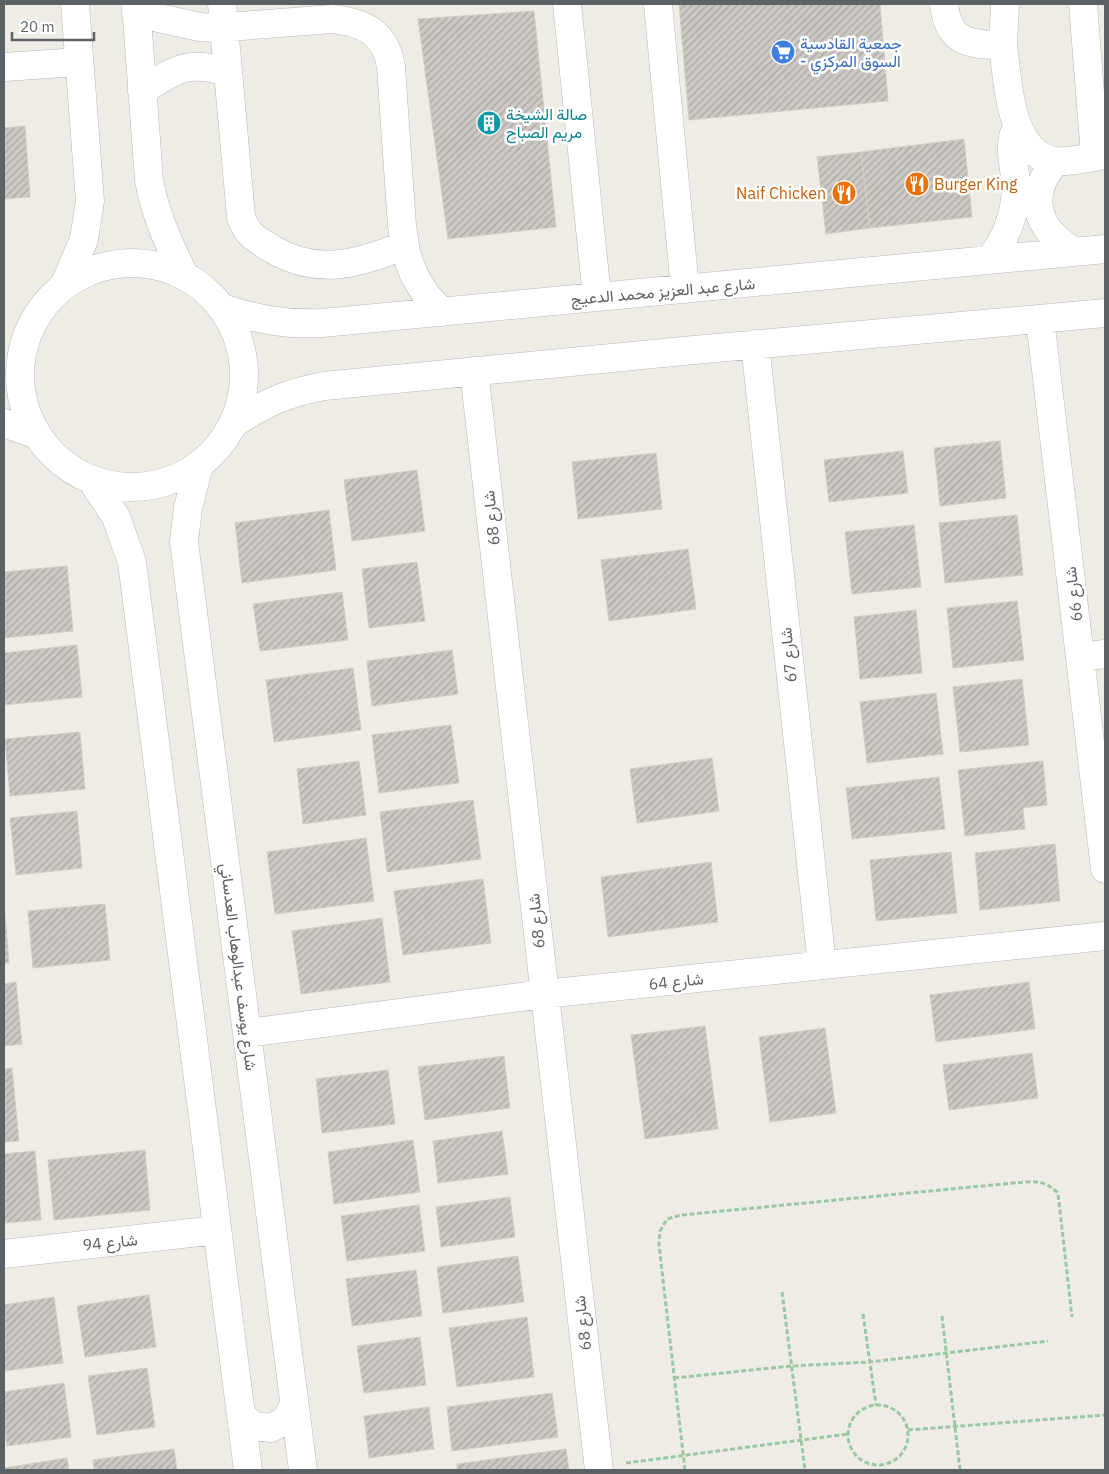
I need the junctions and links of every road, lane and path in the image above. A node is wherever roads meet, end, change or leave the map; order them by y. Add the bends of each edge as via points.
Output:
1 (75, 4) edge
2 (567, 4) edge
3 (658, 4) edge
4 (944, 4) edge
5 (1005, 4) edge
6 (1083, 4) edge
7 (136, 8) edge
8 (223, 16) edge
9 (1003, 46) junction
10 (79, 62) junction
11 (4, 67) edge
12 (228, 72) junction
13 (142, 92) junction
14 (1017, 128) junction
15 (1100, 156) edge
16 (1056, 161) junction
17 (405, 245) junction
18 (1105, 249) edge
19 (1073, 252) junction
20 (990, 259) junction
21 (184, 275) junction
22 (65, 284) junction
23 (686, 289) junction
24 (597, 297) junction
25 (222, 308) junction
26 (442, 312) junction
27 (1105, 312) edge
28 (1040, 319) junction
29 (31, 324) junction
30 (4, 340) edge
31 (754, 344) junction
32 (474, 371) junction
33 (4, 423) edge
34 (233, 424) junction
35 (35, 434) junction
36 (199, 465) junction
37 (92, 481) junction
38 (1093, 655) edge
39 (1105, 868) edge
40 (1105, 936) edge
41 (822, 965) junction
42 (544, 994) junction
43 (248, 1033) junction
44 (217, 1230) junction
45 (4, 1254) edge
46 (782, 1292) dead end
47 (863, 1314) dead end
48 (942, 1316) dead end
49 (1072, 1317) dead end
50 (1048, 1342) dead end
51 (946, 1352) junction
52 (870, 1362) junction
53 (792, 1366) junction
54 (674, 1378) junction
55 (294, 1405) junction
56 (876, 1405) junction
57 (241, 1415) junction
58 (1105, 1415) edge
59 (955, 1426) junction
60 (908, 1430) junction
61 (848, 1434) junction
62 (801, 1440) junction
63 (683, 1456) junction
64 (880, 1465) junction
65 (598, 1468) edge
66 (248, 1470) edge
67 (303, 1470) edge
68 (685, 1470) edge
69 (805, 1470) edge
70 (881, 1470) edge
71 (960, 1470) edge

1 - 10 street
2 - 24 street
3 - 23 street
4 - 9 street via 950,28 963,40
5 - 9 street
6 - 15 street
7 - 8 street via 200,27
7 - 13 street
8 - 12 street
8 - 17 street via 348,20 375,33 384,43 391,67
9 - 14 street
10 - 11 street
10 - 22 street via 90,201 84,238
12 - 13 street via 192,66 171,72
12 - 17 street via 241,217 245,229 255,239 283,255 318,265 356,262
13 - 21 street via 152,196 162,229
14 - 16 street via 1033,149
14 - 20 street via 1012,137 1016,187 1012,218 1000,247
15 - 16 street
16 - 19 street via 1046,172 1038,202 1048,230
17 - 26 street via 414,275
18 - 19 street, شارع عبد العزيز محمد الدعيج
19 - 20 street, شارع عبد العزيز محمد الدعيج
20 - 23 street, شارع عبد العزيز محمد الدعيج
21 - 22 street via 154,264 123,263 93,270
21 - 25 street via 205,289
22 - 29 street via 46,302
23 - 24 street, شارع عبد العزيز محمد الدعيج
24 - 26 street, شارع عبد العزيز محمد الدعيج
25 - 26 street, شارع عبد العزيز محمد الدعيج via 256,318 297,324
25 - 34 street via 236,334 244,364 242,395
27 - 28 street
28 - 31 street
28 - 38 street, شارع 66
29 - 30 street
29 - 35 street via 22,351 19,380 24,408
31 - 32 street
31 - 41 street, شارع 67
32 - 34 street via 302,390 265,404
32 - 42 street, شارع 68
33 - 35 street
34 - 36 street via 218,447
35 - 37 street via 50,454 70,470
36 - 37 street via 175,479 148,487 120,488
36 - 43 street, شارع يوسف عبدالوهاب العدساني via 188,508 184,542
37 - 44 street via 116,517 132,562
38 - 39 street, شارع 66
40 - 41 street, شارع 64
41 - 42 street, شارع 64
42 - 43 street, شارع 64
42 - 65 street, شارع 68
43 - 55 street, شارع يوسف عبدالوهاب العدساني
44 - 45 street, شارع 94
44 - 57 street
46 - 53 path
47 - 52 path
48 - 51 path
49 - 54 path via 1058,1193 1048,1184 1013,1184 681,1215 667,1219 660,1231 659,1245
50 - 51 path
51 - 52 path
51 - 59 path
52 - 53 path
52 - 56 path
53 - 54 path
53 - 62 path
54 - 63 path
55 - 57 street via 286,1420 271,1428 254,1426
55 - 67 street, شارع يوسف عبدالوهاب العدساني
56 - 60 path via 897,1411
56 - 61 path via 857,1414 850,1423
57 - 66 street
58 - 59 path
59 - 60 path
59 - 71 path
60 - 64 path via 902,1453
61 - 62 path
61 - 64 path via 850,1446 857,1457
62 - 63 path
62 - 69 path
63 - 65 path
63 - 68 path
64 - 70 path

